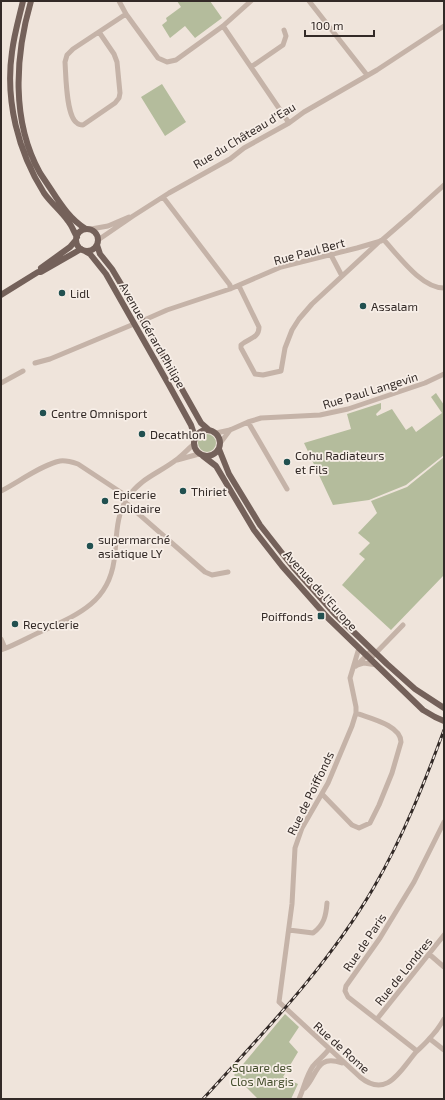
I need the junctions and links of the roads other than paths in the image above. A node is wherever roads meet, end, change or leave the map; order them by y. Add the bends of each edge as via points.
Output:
1 (23, 1) edge
2 (31, 1) edge
3 (119, 1) edge
4 (251, 1) edge
5 (309, 1) edge
6 (126, 14) junction
7 (222, 26) junction
8 (444, 26) edge
9 (284, 30) dead end
10 (99, 32) junction
11 (251, 67) junction
12 (367, 75) junction
13 (289, 123) junction
14 (444, 185) edge
15 (163, 197) junction
16 (133, 216) junction
17 (89, 229) junction
18 (76, 238) junction
19 (382, 240) junction
20 (98, 242) junction
21 (357, 248) junction
22 (82, 250) junction
23 (331, 255) junction
24 (364, 257) junction
25 (38, 272) junction
26 (342, 276) junction
27 (239, 286) junction
28 (444, 288) edge
29 (230, 289) junction
30 (1, 295) edge
31 (142, 322) junction
32 (134, 324) junction
33 (35, 363) dead end
34 (23, 371) dead end
35 (444, 374) edge
36 (1, 383) edge
37 (248, 422) junction
38 (209, 430) junction
39 (230, 430) junction
40 (216, 433) junction
41 (195, 437) junction
42 (221, 442) junction
43 (194, 444) junction
44 (219, 449) junction
45 (201, 455) junction
46 (176, 460) junction
47 (287, 489) dead end
48 (1, 491) edge
49 (128, 497) junction
50 (125, 502) junction
51 (228, 572) dead end
52 (403, 626) dead end
53 (1, 639) edge
54 (359, 648) junction
55 (3, 649) edge
56 (374, 651) junction
57 (368, 657) junction
58 (378, 666) junction
59 (353, 668) junction
60 (444, 708) edge
61 (356, 714) junction
62 (444, 720) edge
63 (322, 794) junction
64 (444, 822) edge
65 (327, 903) dead end
66 (289, 930) junction
67 (444, 935) edge
68 (429, 954) junction
69 (444, 966) edge
70 (279, 1002) joint
71 (377, 1019) junction
72 (444, 1019) edge
73 (430, 1039) junction
74 (329, 1049) junction
75 (444, 1050) edge
76 (417, 1051) junction
77 (334, 1054) junction
78 (328, 1060) junction
79 (344, 1063) junction
80 (303, 1091) junction
81 (299, 1099) edge

1 - 18 main road via 10,78 16,128 39,185 67,220
2 - 17 main road via 18,76 23,123 40,172 76,222
3 - 6 street
4 - 7 street
5 - 12 street
6 - 7 street via 158,58 167,62 176,60
6 - 10 street
7 - 11 street
8 - 12 street, Rue du Château d'Eau
9 - 11 street via 286,36 283,45
10 - 10 street via 73,49 65,62 69,109 77,124 83,125 119,98 117,62
11 - 13 street
12 - 13 street, Rue du Château d'Eau
13 - 15 street, Rue du Château d'Eau
14 - 19 street, Rue Paul Bert
15 - 16 street, Rue du Château d'Eau
15 - 29 street via 230,285
16 - 17 street, Rue du Château d'Eau via 108,226
16 - 20 street, Rue du Château d'Eau
17 - 18 main road via 80,231
17 - 20 main road via 97,234
18 - 22 main road
18 - 25 main road via 70,247
19 - 21 street, Rue Paul Bert
19 - 24 street
19 - 28 street via 419,278 435,287
20 - 22 main road via 90,251
20 - 31 main road, Avenue Gérard Philipe via 100,254 112,269
21 - 23 street, Rue Paul Bert
21 - 24 street
22 - 25 main road
22 - 32 main road, Avenue Gérard Philipe via 90,254 106,274
23 - 26 street
23 - 27 street, Rue Paul Bert via 281,267
24 - 26 street
25 - 30 main road
26 - 27 street via 295,324 285,348 281,371 263,375 254,372 241,348 243,343 257,335 259,327
27 - 29 street, Rue Paul Bert
29 - 31 street, Rue Paul Bert via 167,310
31 - 38 main road, Avenue Gérard Philipe via 200,422
32 - 33 street
32 - 41 main road, Avenue Gérard Philipe via 191,425
34 - 36 street
35 - 37 street, Rue Paul Langevin via 348,409 320,415 261,418
37 - 39 street, Rue Paul Langevin
37 - 47 street
38 - 40 main road
38 - 41 main road via 201,431
39 - 40 street, Rue Paul Langevin
39 - 42 street, Rue Paul Langevin
40 - 42 main road
41 - 43 main road
42 - 44 main road
43 - 45 main road
43 - 46 street
44 - 45 main road via 214,454
44 - 56 main road, Avenue de l'Europe via 229,474 260,525 321,599
45 - 46 street
45 - 54 main road, Avenue de l'Europe via 216,466 254,530 282,566 328,618
46 - 49 street via 146,479
48 - 49 street via 61,460 78,464
49 - 50 street
50 - 51 street via 205,572 212,575
50 - 55 street via 120,516 111,576 104,590 90,606 75,616
52 - 56 street
53 - 55 street
54 - 57 main road, Avenue de l'Europe
54 - 59 street, Rue de Poiffonds
56 - 57 street
56 - 60 main road, Avenue de l'Europe via 415,689
57 - 58 main road, Avenue de l'Europe
57 - 59 street
58 - 59 street via 364,663
58 - 62 main road, Avenue de l'Europe via 424,710
59 - 61 street, Rue de Poiffonds via 350,678
61 - 63 street, Rue de Poiffonds
61 - 63 street via 378,720 401,736 388,786 370,823 359,828 352,825
63 - 66 street, Rue de Poiffonds via 302,828 295,848
64 - 71 street, Rue de Paris via 414,882 380,938 346,986 348,997
65 - 66 street via 325,918 313,933
66 - 70 street, Rue de Poiffonds
67 - 68 street, Rue de Londres
68 - 69 street
68 - 71 street, Rue de Londres
70 - 74 street, Rue de Rome
71 - 76 street, Rue de Paris
72 - 73 street, Rue de Rome
73 - 75 street
73 - 76 street, Rue de Rome
74 - 77 street, Rue de Rome
74 - 80 street via 313,1067
76 - 79 street, Rue de Rome via 395,1079 379,1085 366,1082
77 - 78 street
77 - 79 street, Rue de Rome
78 - 79 street
78 - 80 street via 319,1066
80 - 81 street

